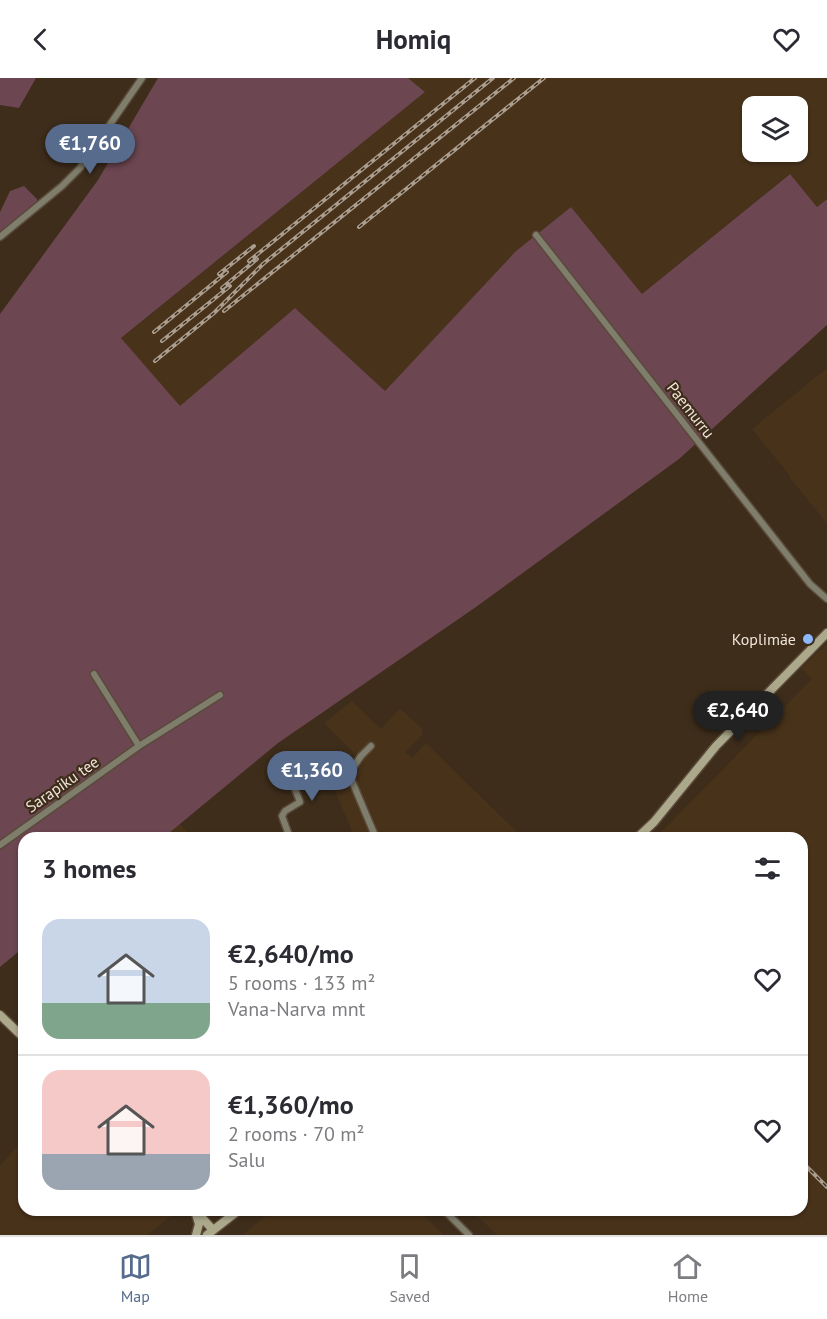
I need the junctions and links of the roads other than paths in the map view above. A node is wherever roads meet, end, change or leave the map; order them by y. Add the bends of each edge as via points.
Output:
1 (142, 78) edge
2 (536, 235) dead end
3 (0, 237) edge
4 (827, 599) edge
5 (827, 633) edge
6 (94, 674) dead end
7 (220, 695) dead end
8 (139, 746) junction
9 (371, 746) dead end
10 (286, 766) dead end
11 (288, 832) edge
12 (373, 832) edge
13 (644, 832) edge
14 (0, 844) edge
15 (0, 1014) edge
16 (18, 1032) edge
17 (197, 1216) edge
18 (199, 1216) edge
19 (231, 1216) edge
20 (450, 1216) edge
21 (210, 1232) edge
22 (196, 1235) edge
23 (469, 1235) edge

1 - 3 street via 80,168
2 - 4 street, Paemurru via 804,576
5 - 13 main road via 716,746
6 - 8 street
7 - 8 street, Sarapiku tee
8 - 14 street, Sarapiku tee
9 - 12 street via 349,774
10 - 11 street via 300,802 282,816
15 - 16 main road
17 - 22 main road
18 - 21 main road
19 - 21 main road
20 - 23 street

